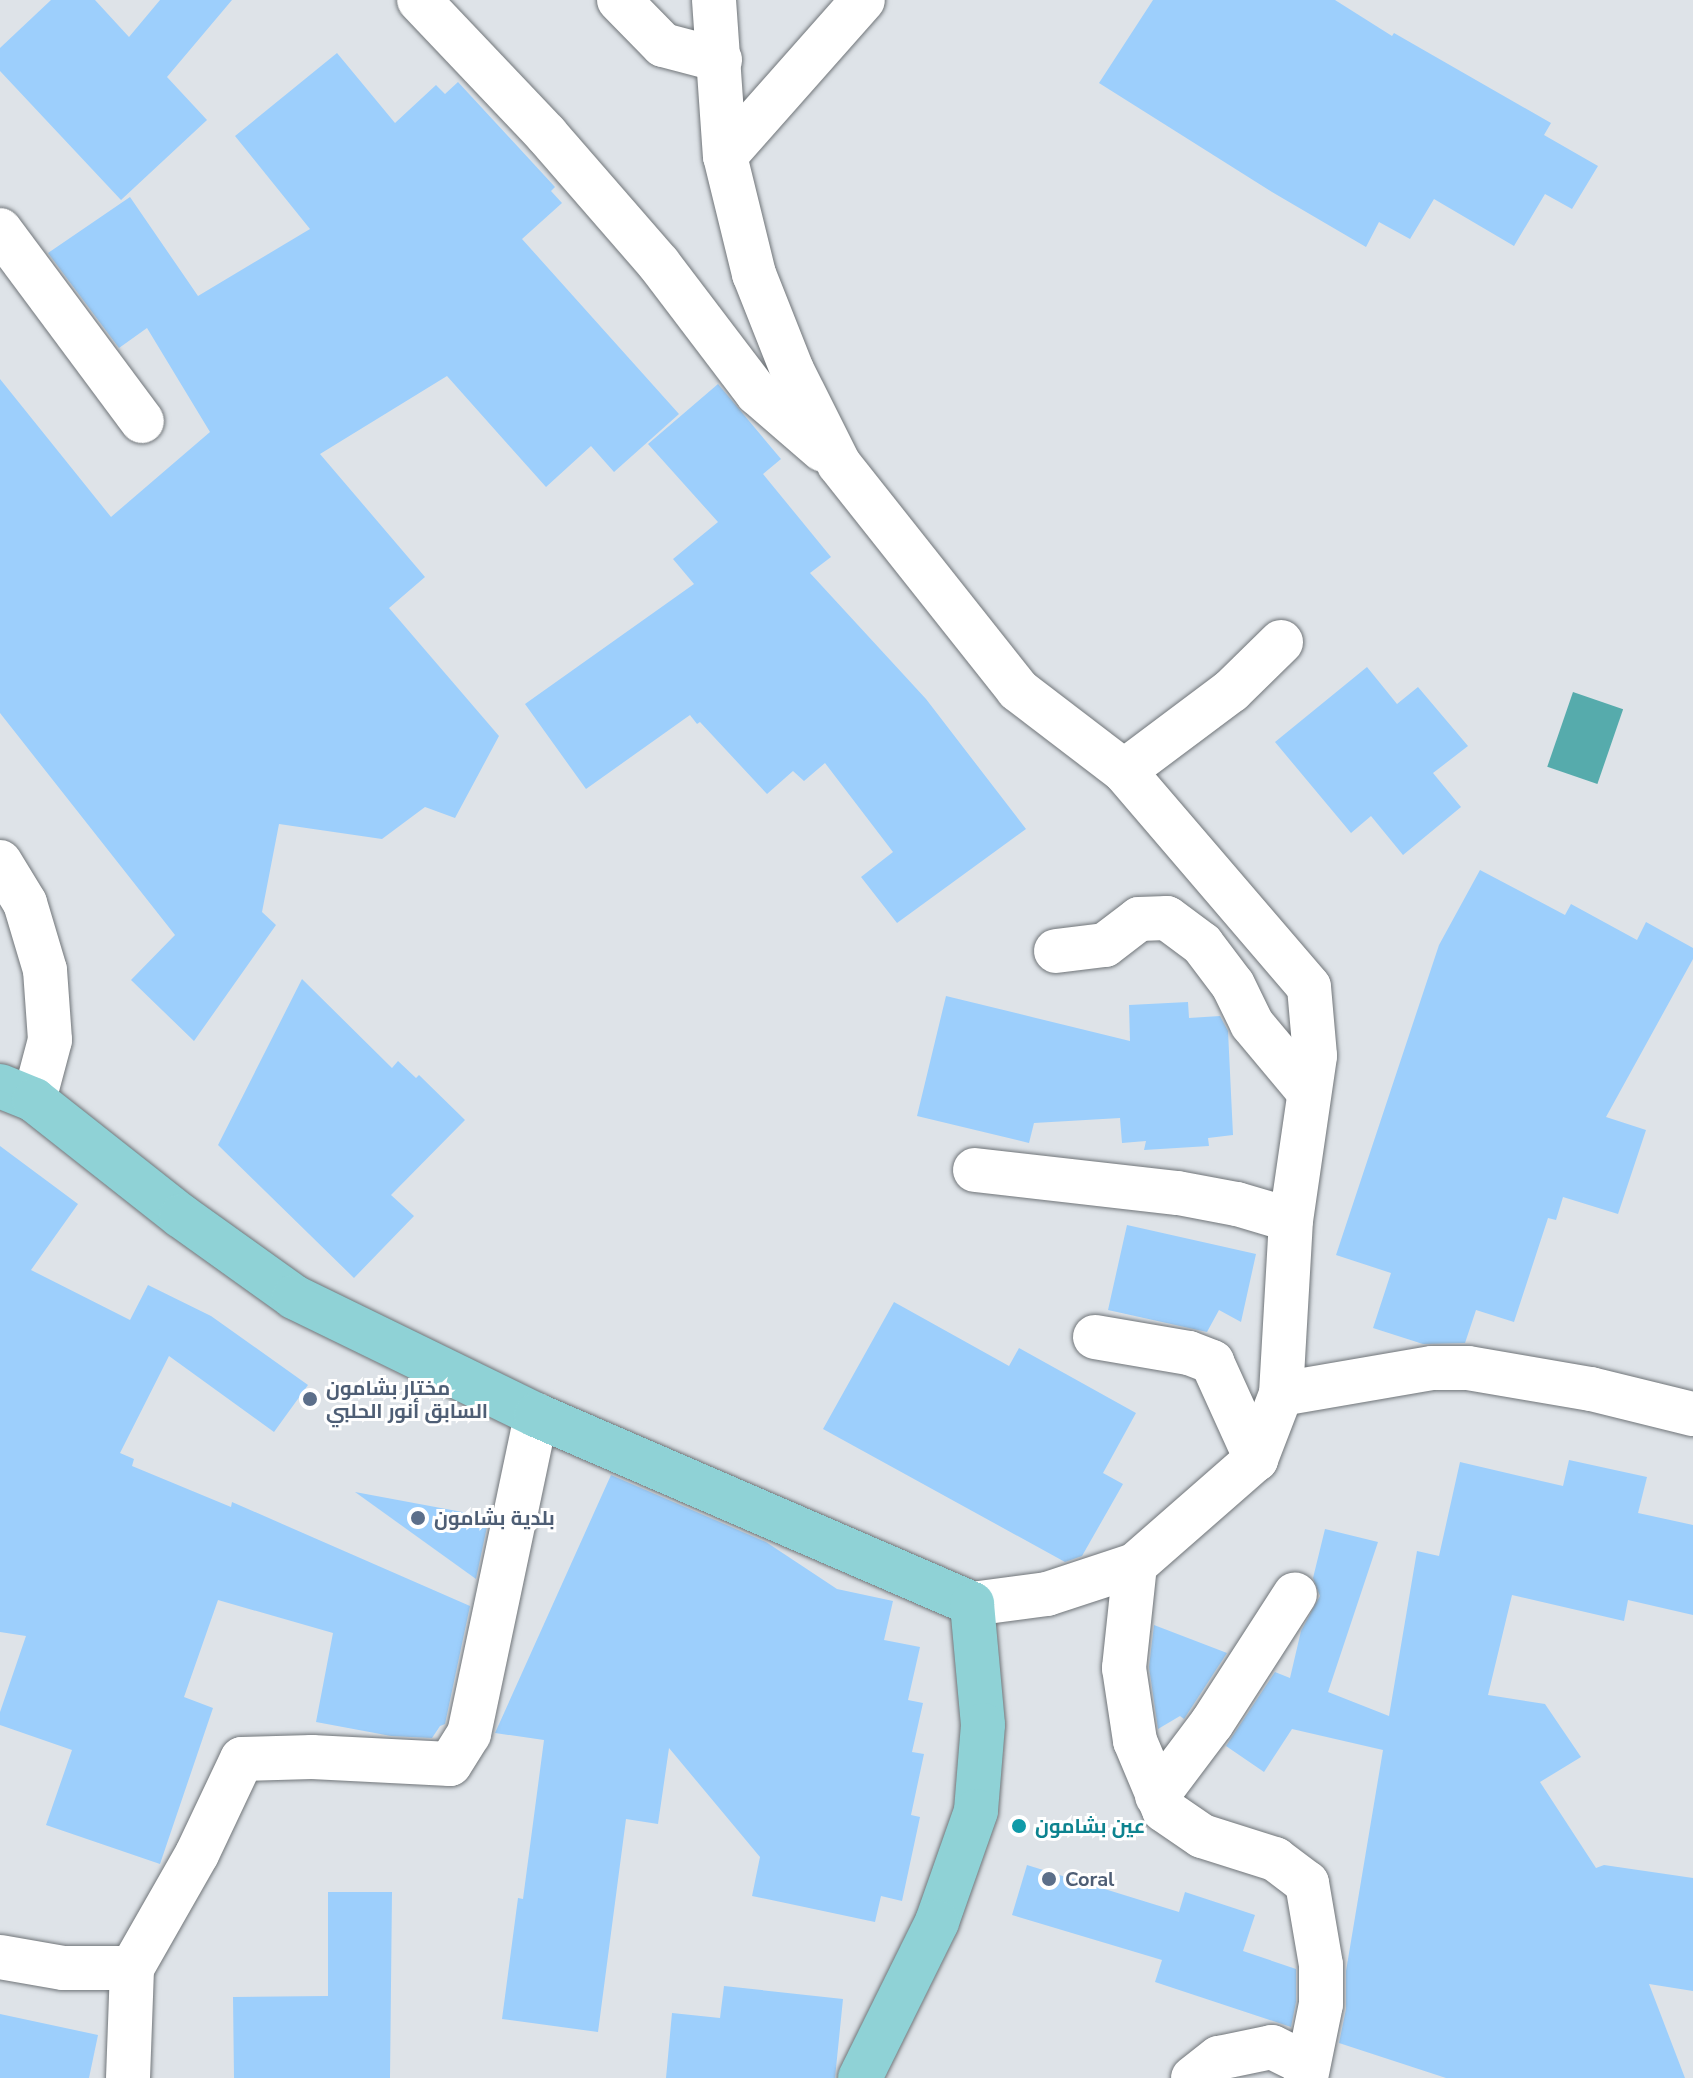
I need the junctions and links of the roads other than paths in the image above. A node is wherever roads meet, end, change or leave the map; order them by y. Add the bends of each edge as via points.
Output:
1 (419, 0) edge
2 (619, 0) edge
3 (714, 0) edge
4 (863, 0) edge
5 (720, 60) junction
6 (725, 156) junction
7 (0, 230) edge
8 (142, 421) dead end
9 (839, 464) junction
10 (1281, 642) dead end
11 (1124, 771) junction
12 (0, 862) edge
13 (1056, 951) dead end
14 (1308, 1091) junction
15 (17, 1093) edge
16 (975, 1170) dead end
17 (1291, 1220) junction
18 (1095, 1337) dead end
19 (1281, 1394) junction
20 (1693, 1414) edge
21 (536, 1415) junction
22 (1256, 1459) junction
23 (1135, 1565) junction
24 (1295, 1594) dead end
25 (972, 1604) junction
26 (1157, 1796) junction
27 (0, 1957) edge
28 (132, 1968) junction
29 (1307, 2071) edge
30 (128, 2078) edge
31 (860, 2078) edge
32 (1193, 2078) edge

1 - 9 street via 659,264 757,393
2 - 5 street via 663,45
3 - 5 street
4 - 6 street
5 - 6 street
6 - 9 street via 754,274 792,370
7 - 8 street
9 - 11 street via 1018,690
10 - 11 street via 1231,691
11 - 14 street via 1309,987 1315,1056
12 - 15 street via 25,903 45,970 50,1040
13 - 14 street via 1105,945 1139,919 1167,918 1202,944 1233,985 1252,1024
14 - 17 street
15 - 21 main road via 294,1297
16 - 17 street via 1178,1193
17 - 19 street
18 - 22 street via 1212,1362
19 - 20 street via 1432,1368 1468,1368 1591,1389
19 - 22 street
21 - 25 main road
21 - 28 street via 469,1734 450,1764 242,1759 197,1854
22 - 23 street
23 - 25 street via 1047,1594
23 - 26 street via 1124,1668 1135,1741
24 - 26 street via 1212,1723
25 - 31 main road via 983,1725 976,1811 937,1922
26 - 29 street via 1164,1810 1202,1836 1275,1859 1307,1883 1321,1965 1321,2004
27 - 28 street via 63,1968
28 - 30 street
29 - 32 street via 1272,2047 1219,2058

